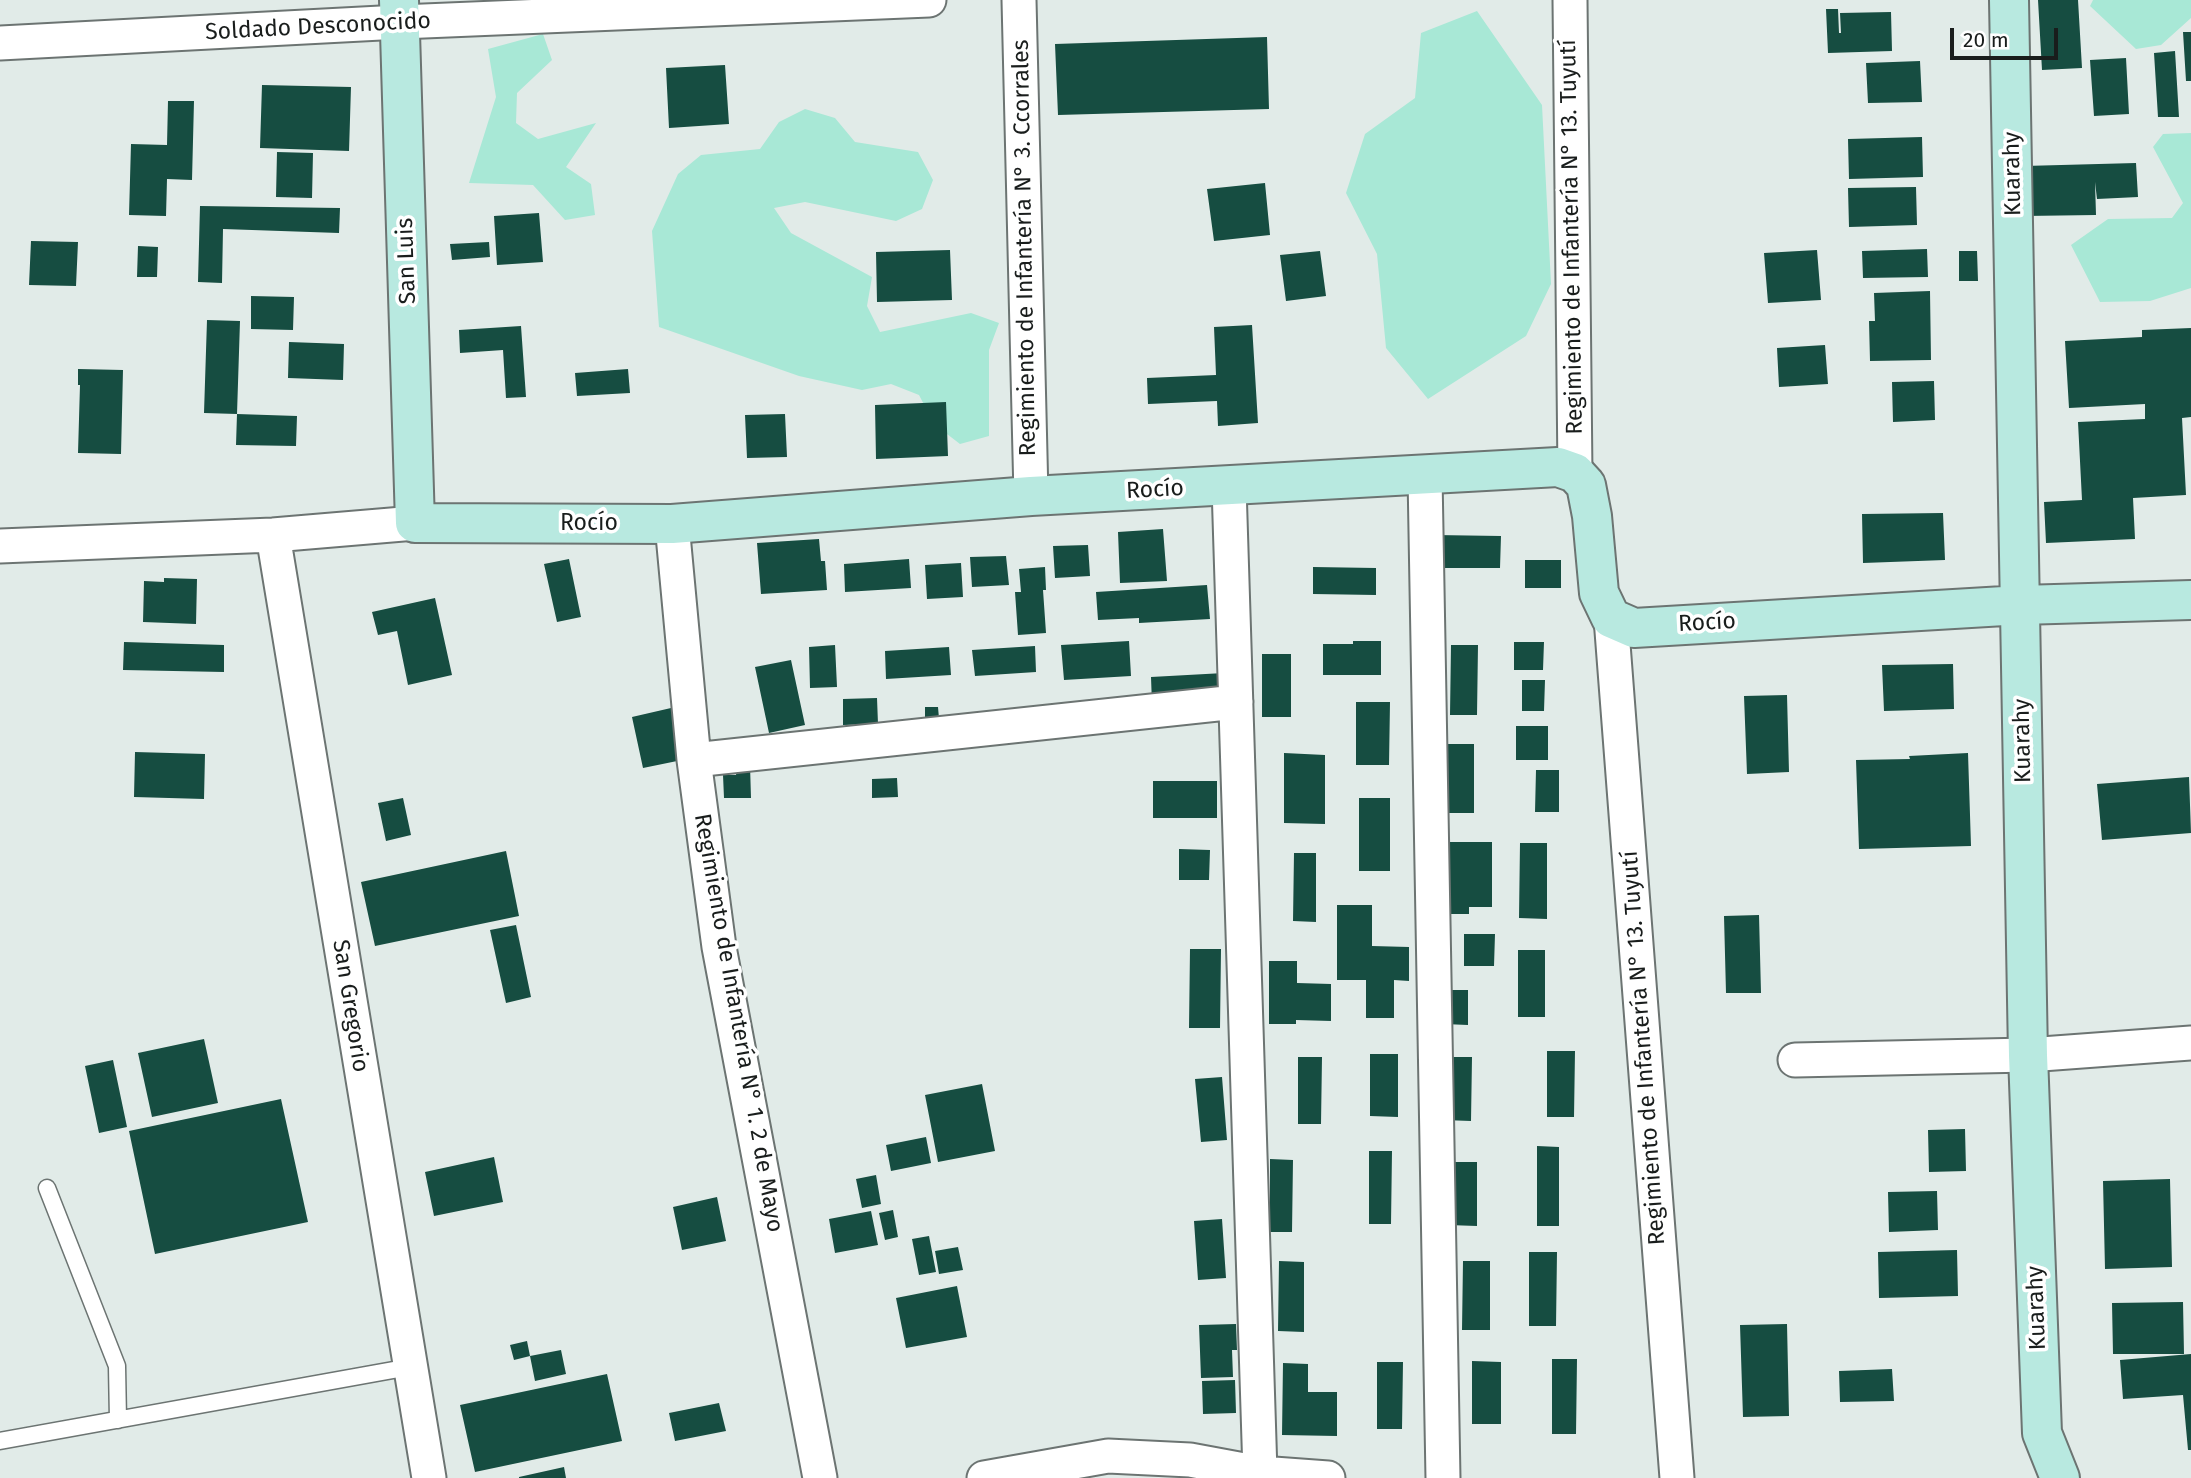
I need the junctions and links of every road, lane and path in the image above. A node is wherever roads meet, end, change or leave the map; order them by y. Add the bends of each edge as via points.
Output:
1 (929, 0) edge
2 (1018, 0) edge
3 (1570, 0) edge
4 (2009, 0) edge
5 (399, 11) edge
6 (0, 43) edge
7 (1575, 473) junction
8 (1425, 476) junction
9 (1229, 486) junction
10 (1031, 496) junction
11 (415, 523) junction
12 (673, 524) junction
13 (273, 535) junction
14 (0, 546) edge
15 (2191, 600) edge
16 (2021, 604) junction
17 (1611, 618) junction
18 (1236, 702) junction
19 (694, 760) junction
20 (2191, 1043) edge
21 (2028, 1055) junction
22 (1795, 1060) dead end
23 (47, 1188) dead end
24 (410, 1367) junction
25 (118, 1420) junction
26 (0, 1441) edge
27 (1260, 1473) junction
28 (429, 1478) edge
29 (820, 1478) edge
30 (984, 1478) edge
31 (1328, 1478) edge
32 (1443, 1478) edge
33 (1677, 1478) edge
34 (2060, 1478) edge

1 - 5 street, Soldado Desconocido
2 - 10 street, Regimiento de Infantería N° 3. Ccorrales
3 - 7 street, Regimiento de Infantería N° 13. Tuyutí
4 - 16 street, Kuarahy
5 - 6 street, Soldado Desconocido
5 - 11 street, San Luis
7 - 8 street, Rocío via 1558,467
7 - 17 street via 1586,485 1599,593
8 - 9 street, Rocío
8 - 32 street
9 - 10 street, Rocío
9 - 18 street
10 - 12 street, Rocío
11 - 12 street, Rocío
11 - 13 street, Rocío
12 - 19 street, Regimiento de Infantería N° 1. 2 de Mayo
13 - 14 street, Rocío
13 - 24 street, San Gregorio
15 - 16 street, Rocío
16 - 17 street, Rocío via 1634,628
16 - 21 street, Kuarahy
17 - 33 street, Regimiento de Infantería N° 13. Tuyutí
18 - 19 street
18 - 27 street
19 - 29 street, Regimiento de Infantería N° 1. 2 de Mayo via 719,947
20 - 21 street
21 - 22 street
21 - 34 street, Kuarahy via 2042,1433
23 - 25 lane via 117,1366
24 - 25 lane
24 - 28 street, San Gregorio
25 - 26 lane
27 - 30 street via 1190,1460 1108,1456
27 - 31 street

